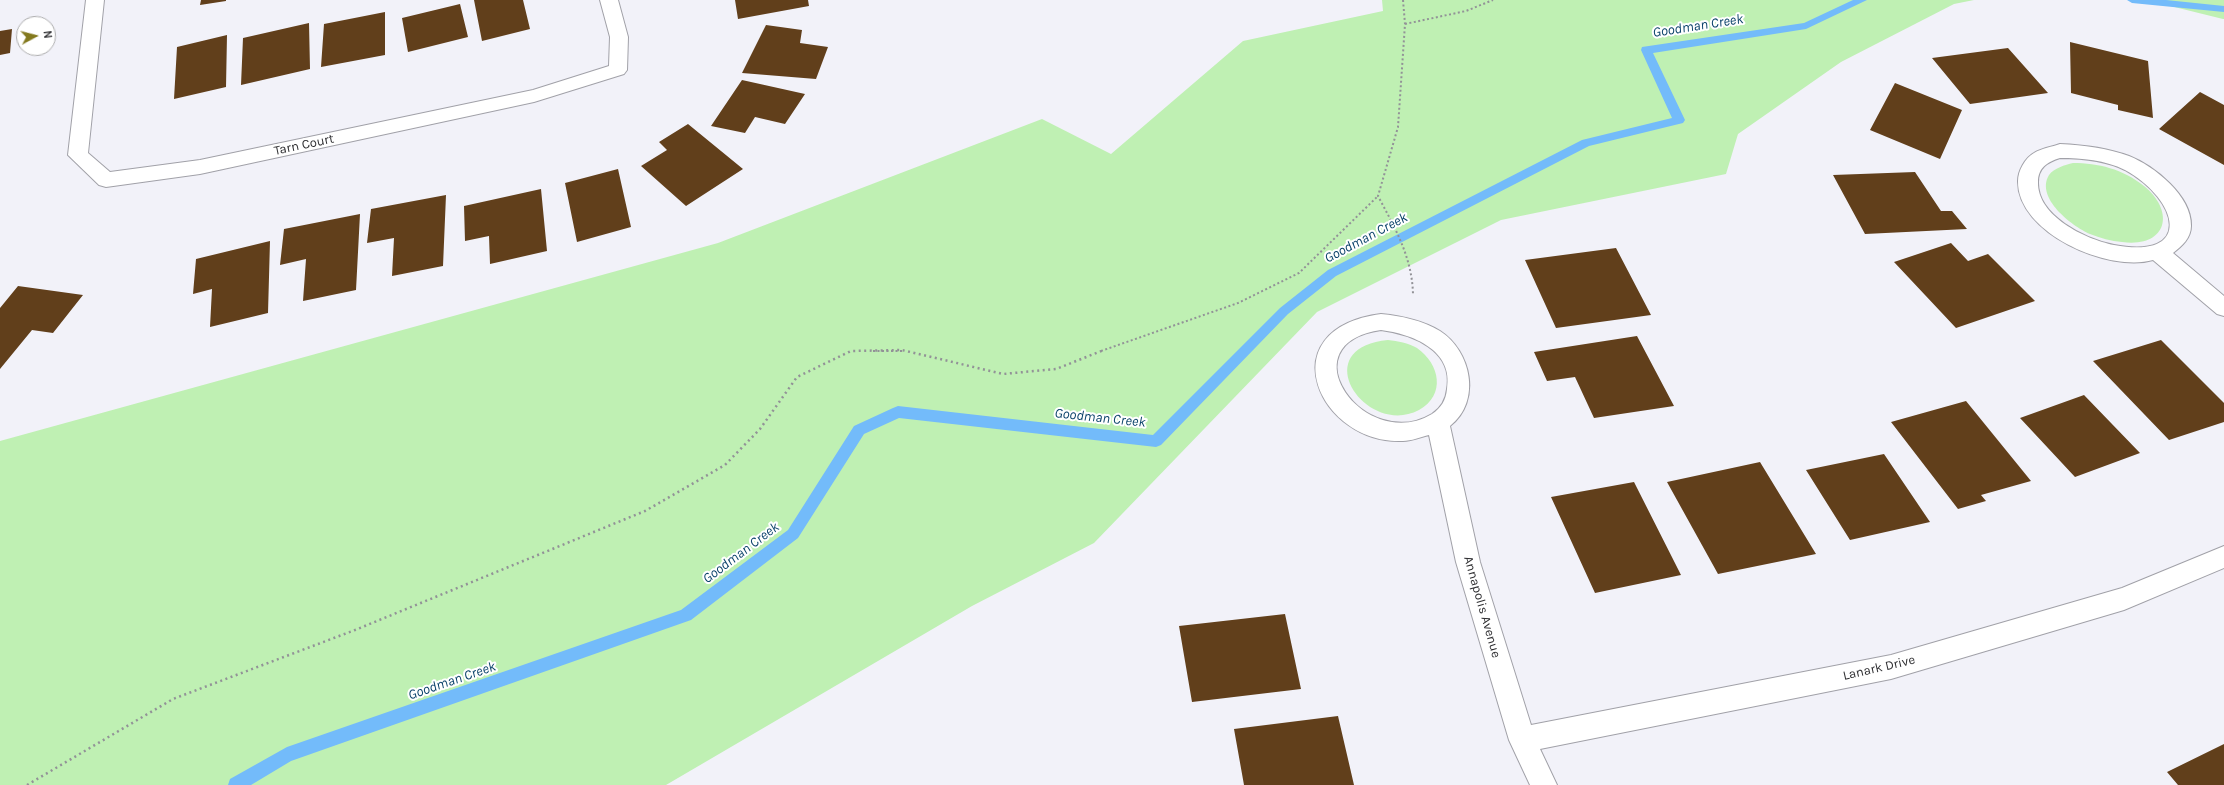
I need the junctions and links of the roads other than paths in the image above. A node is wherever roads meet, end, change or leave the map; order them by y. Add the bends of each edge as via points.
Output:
1 (95, 0) edge
2 (609, 0) edge
3 (2159, 252) junction
4 (2224, 308) edge
5 (1438, 423) junction
6 (2224, 557) edge
7 (1522, 740) junction
8 (1544, 785) edge

1 - 2 street, Tarn Court via 78,155 106,180 200,167 534,96 618,70 619,37
3 - 3 street via 2137,256 2112,253 2086,245 2062,232 2043,216 2031,199 2026,182 2031,168 2042,157 2060,151 2082,151 2107,156 2132,166 2153,179 2170,196 2180,214 2182,230 2174,244
3 - 4 street
5 - 5 street via 1452,410 1459,394 1459,376 1452,358 1440,343 1422,331 1402,324 1381,322 1360,326 1348,332 1330,349 1325,366 1327,384 1336,402 1352,417 1372,428 1395,433 1418,431
5 - 7 street, Annapolis Avenue via 1468,562
6 - 7 street, Lanark Drive via 2124,599 1891,667
7 - 8 street, Annapolis Avenue

